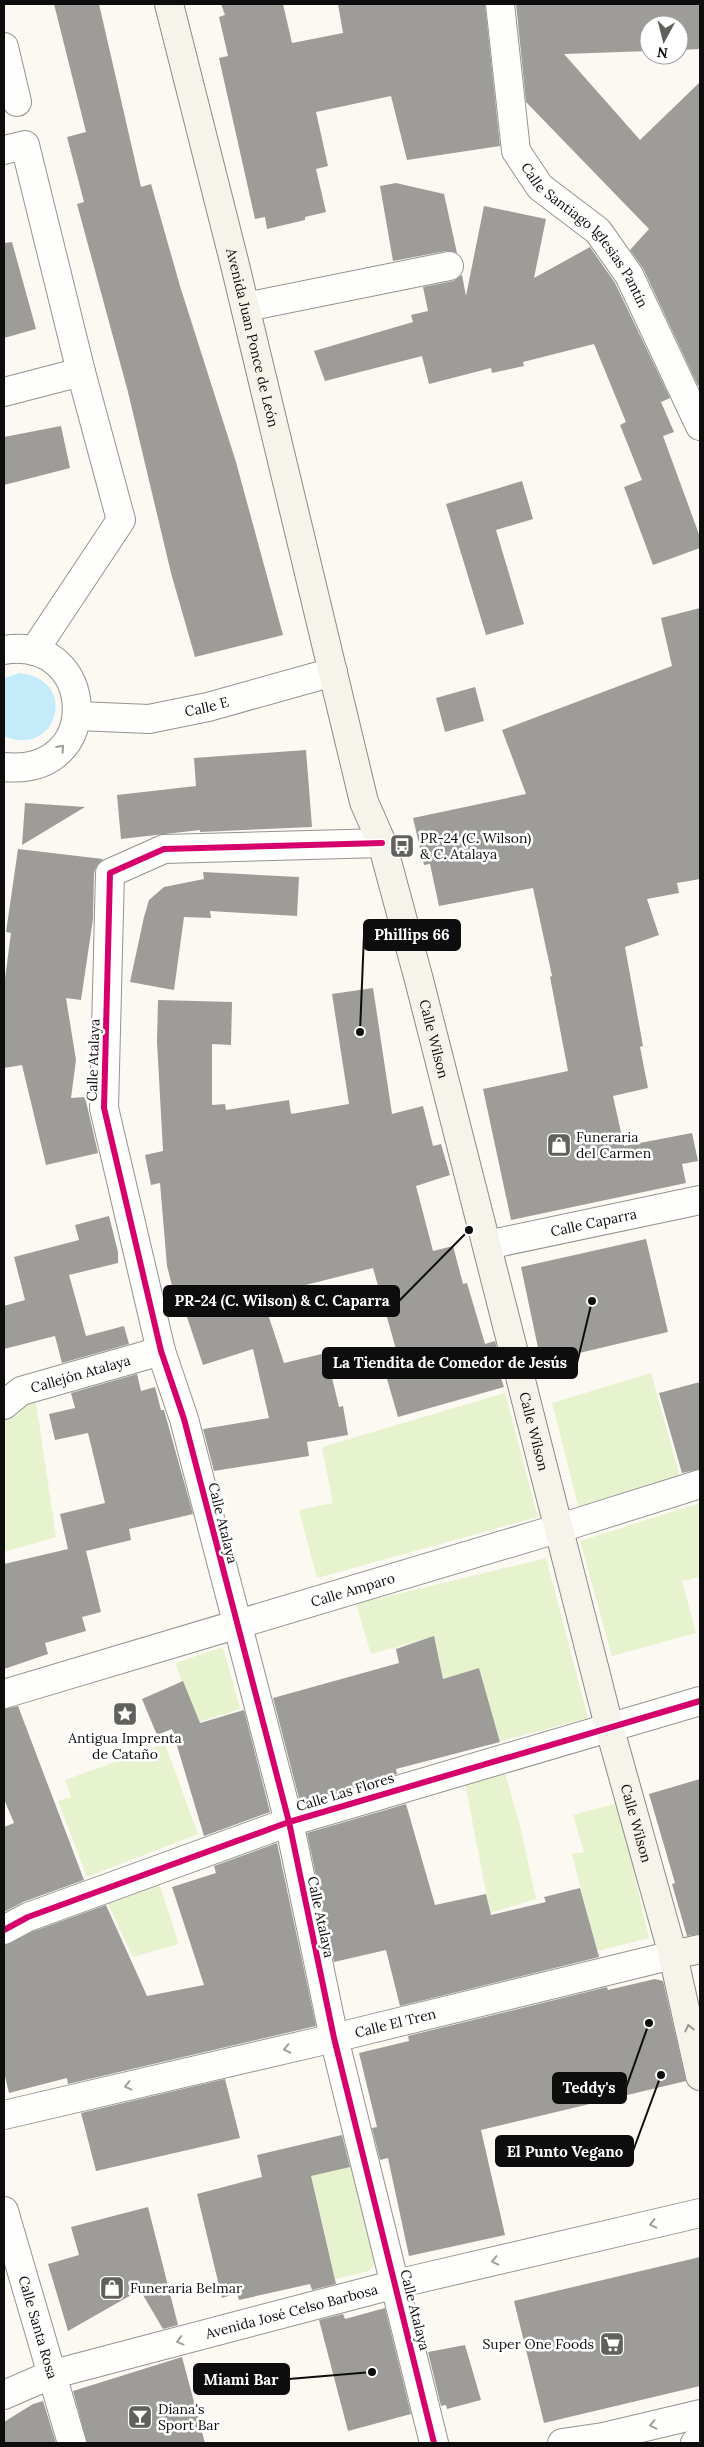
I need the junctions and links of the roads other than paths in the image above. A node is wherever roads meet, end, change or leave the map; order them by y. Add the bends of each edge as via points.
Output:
1 (169, 4) edge
2 (500, 4) edge
3 (4, 47) edge
4 (17, 102) dead end
5 (4, 150) edge
6 (449, 266) dead end
7 (246, 307) junction
8 (81, 372) junction
9 (4, 392) edge
10 (700, 426) edge
11 (4, 650) edge
12 (34, 651) junction
13 (333, 672) junction
14 (78, 716) junction
15 (4, 768) edge
16 (382, 843) junction
17 (700, 1200) edge
18 (487, 1245) junction
19 (161, 1350) junction
20 (4, 1405) edge
21 (700, 1484) edge
22 (560, 1528) junction
23 (235, 1624) junction
24 (4, 1694) edge
25 (700, 1701) edge
26 (609, 1726) junction
27 (289, 1822) junction
28 (4, 1930) edge
29 (700, 1949) edge
30 (673, 1955) junction
31 (334, 2038) junction
32 (700, 2076) edge
33 (4, 2115) edge
34 (4, 2211) edge
35 (700, 2213) edge
36 (396, 2284) junction
37 (50, 2375) junction
38 (4, 2396) edge
39 (700, 2414) edge
40 (700, 2442) edge
41 (72, 2443) edge
42 (434, 2443) edge
43 (562, 2443) edge
44 (695, 2443) edge

1 - 7 main road, Avenida Juan Ponce de León
2 - 10 street, Calle Santiago Iglesias Pantín via 516,152 540,186 598,231 629,275
3 - 4 street
5 - 8 street via 25,145
6 - 7 street
7 - 13 main road, Avenida Juan Ponce de León
8 - 9 street
8 - 12 street via 121,520
11 - 12 street
12 - 14 street via 50,657 63,669 72,683
13 - 14 street, Calle E via 149,720
13 - 16 main road, Calle Wilson via 364,802
15 -> 14 street via 36,766 52,758 64,747
16 - 18 main road, Calle Wilson
16 - 19 street, Calle Atalaya via 164,849 110,873 104,1108
17 - 18 street, Calle Caparra
18 - 22 main road, Calle Wilson
19 - 20 street, Callejón Atalaya via 21,1391
19 - 23 street, Calle Atalaya via 184,1419
21 - 22 street, Calle Amparo
22 - 23 street, Calle Amparo
22 - 26 main road, Calle Wilson
23 - 24 street, Calle Amparo
23 - 27 street, Calle Atalaya
25 - 26 street, Calle Las Flores
26 - 27 street, Calle Las Flores
26 - 30 main road, Calle Wilson
27 - 28 street, Calle Las Flores via 28,1917
27 - 31 street, Calle Atalaya
29 - 30 main road, Calle El Tren
30 - 31 street, Calle El Tren
32 -> 30 main road, Calle Wilson
31 -> 33 street, Calle El Tren
31 - 36 street, Calle Atalaya
34 - 37 street, Calle Santa Rosa
35 -> 36 street, Avenida José Celso Barbosa
36 -> 37 street, Avenida José Celso Barbosa
36 - 42 street, Calle Atalaya
37 - 38 street, Avenida José Celso Barbosa
37 - 41 street, Calle Santa Rosa
39 -> 43 street via 603,2437
40 - 44 street

